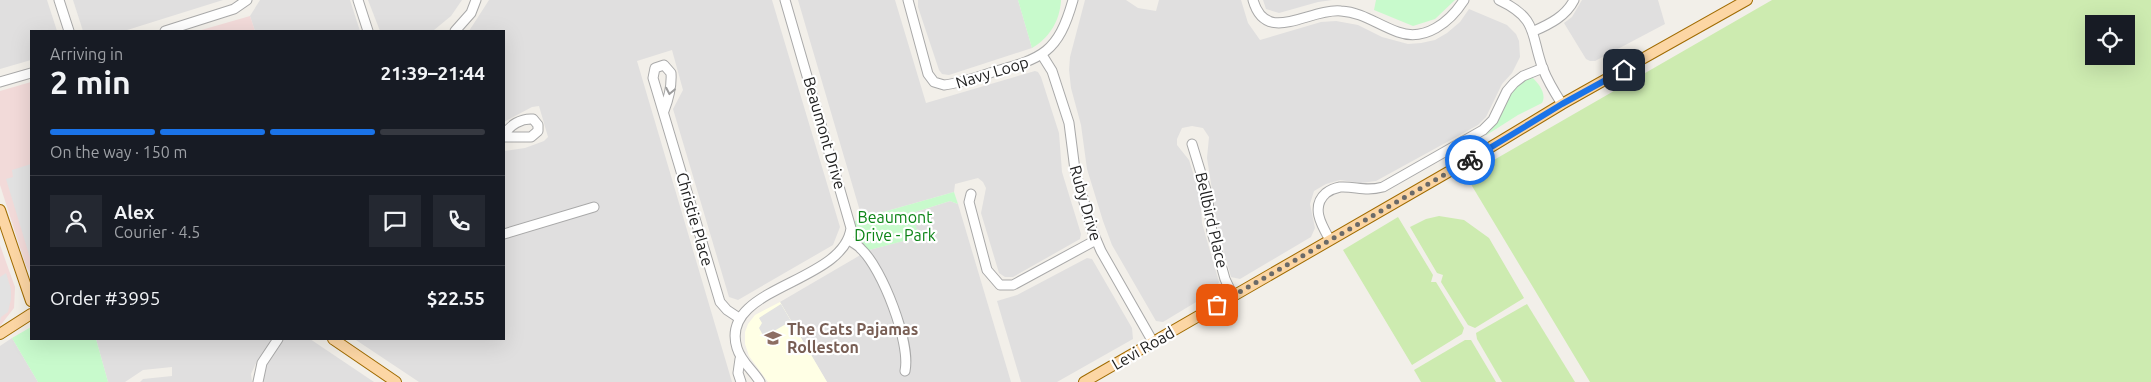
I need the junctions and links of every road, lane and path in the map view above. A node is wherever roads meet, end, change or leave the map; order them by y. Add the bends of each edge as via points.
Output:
1 (59, 0) edge
2 (232, 0) edge
3 (247, 0) edge
4 (358, 0) edge
5 (476, 0) edge
6 (786, 0) edge
7 (908, 0) edge
8 (1073, 0) edge
9 (1252, 0) edge
10 (1464, 0) edge
11 (1499, 0) edge
12 (1574, 0) edge
13 (1747, 0) edge
14 (234, 10) junction
15 (69, 30) edge
16 (168, 30) edge
17 (368, 30) edge
18 (456, 30) edge
19 (1534, 31) junction
20 (1042, 55) junction
21 (1543, 68) junction
22 (30, 73) edge
23 (0, 82) edge
24 (1562, 104) junction
25 (664, 111) dead end
26 (1192, 144) dead end
27 (971, 194) dead end
28 (594, 207) dead end
29 (0, 210) edge
30 (505, 234) edge
31 (848, 240) junction
32 (1096, 240) junction
33 (1330, 240) junction
34 (1233, 296) junction
35 (30, 298) edge
36 (30, 315) edge
37 (739, 318) junction
38 (0, 334) edge
39 (277, 340) edge
40 (339, 341) edge
41 (1153, 342) junction
42 (740, 359) junction
43 (905, 371) dead end
44 (258, 382) edge
45 (396, 382) edge
46 (741, 382) edge
47 (760, 382) edge
48 (1084, 382) edge

1 - 15 street
2 - 14 street
3 - 14 street
4 - 17 street
5 - 18 street via 471,14
6 - 31 street, Beaumont Drive via 851,222
7 - 20 street, Navy Loop via 928,74 938,85 1029,62
8 - 20 street, Navy Loop via 1064,30
9 - 10 street via 1260,17 1272,24 1319,12 1341,11 1364,16 1398,32 1413,35 1431,31 1445,23
11 - 19 street via 1517,10
12 - 19 street via 1566,12
13 - 24 main road, Levi Road
14 - 16 street
19 - 21 street
20 - 32 street, Ruby Drive via 1052,71 1068,123 1075,170
21 - 24 street
21 - 33 street via 1514,82 1493,120 1471,138 1383,187 1367,190 1342,187 1326,193 1318,211
22 - 23 street
24 - 33 main road, Levi Road
25 - 37 street, Christie Place via 720,302
26 - 34 street, Bellbird Place via 1207,193 1212,232
27 - 32 street via 969,202 987,270 1000,285 1014,285
28 - 30 street
29 - 35 main road
31 - 37 street via 834,257 754,304
31 - 43 street via 862,249 889,296 907,354
32 - 41 street, Ruby Drive
33 - 34 main road, Levi Road
34 - 41 main road, Levi Road
36 - 38 main road
37 - 42 street via 735,339
39 - 44 street via 262,363
40 - 45 main road
41 - 48 main road, Levi Road
42 - 46 street via 738,373
42 - 47 street

